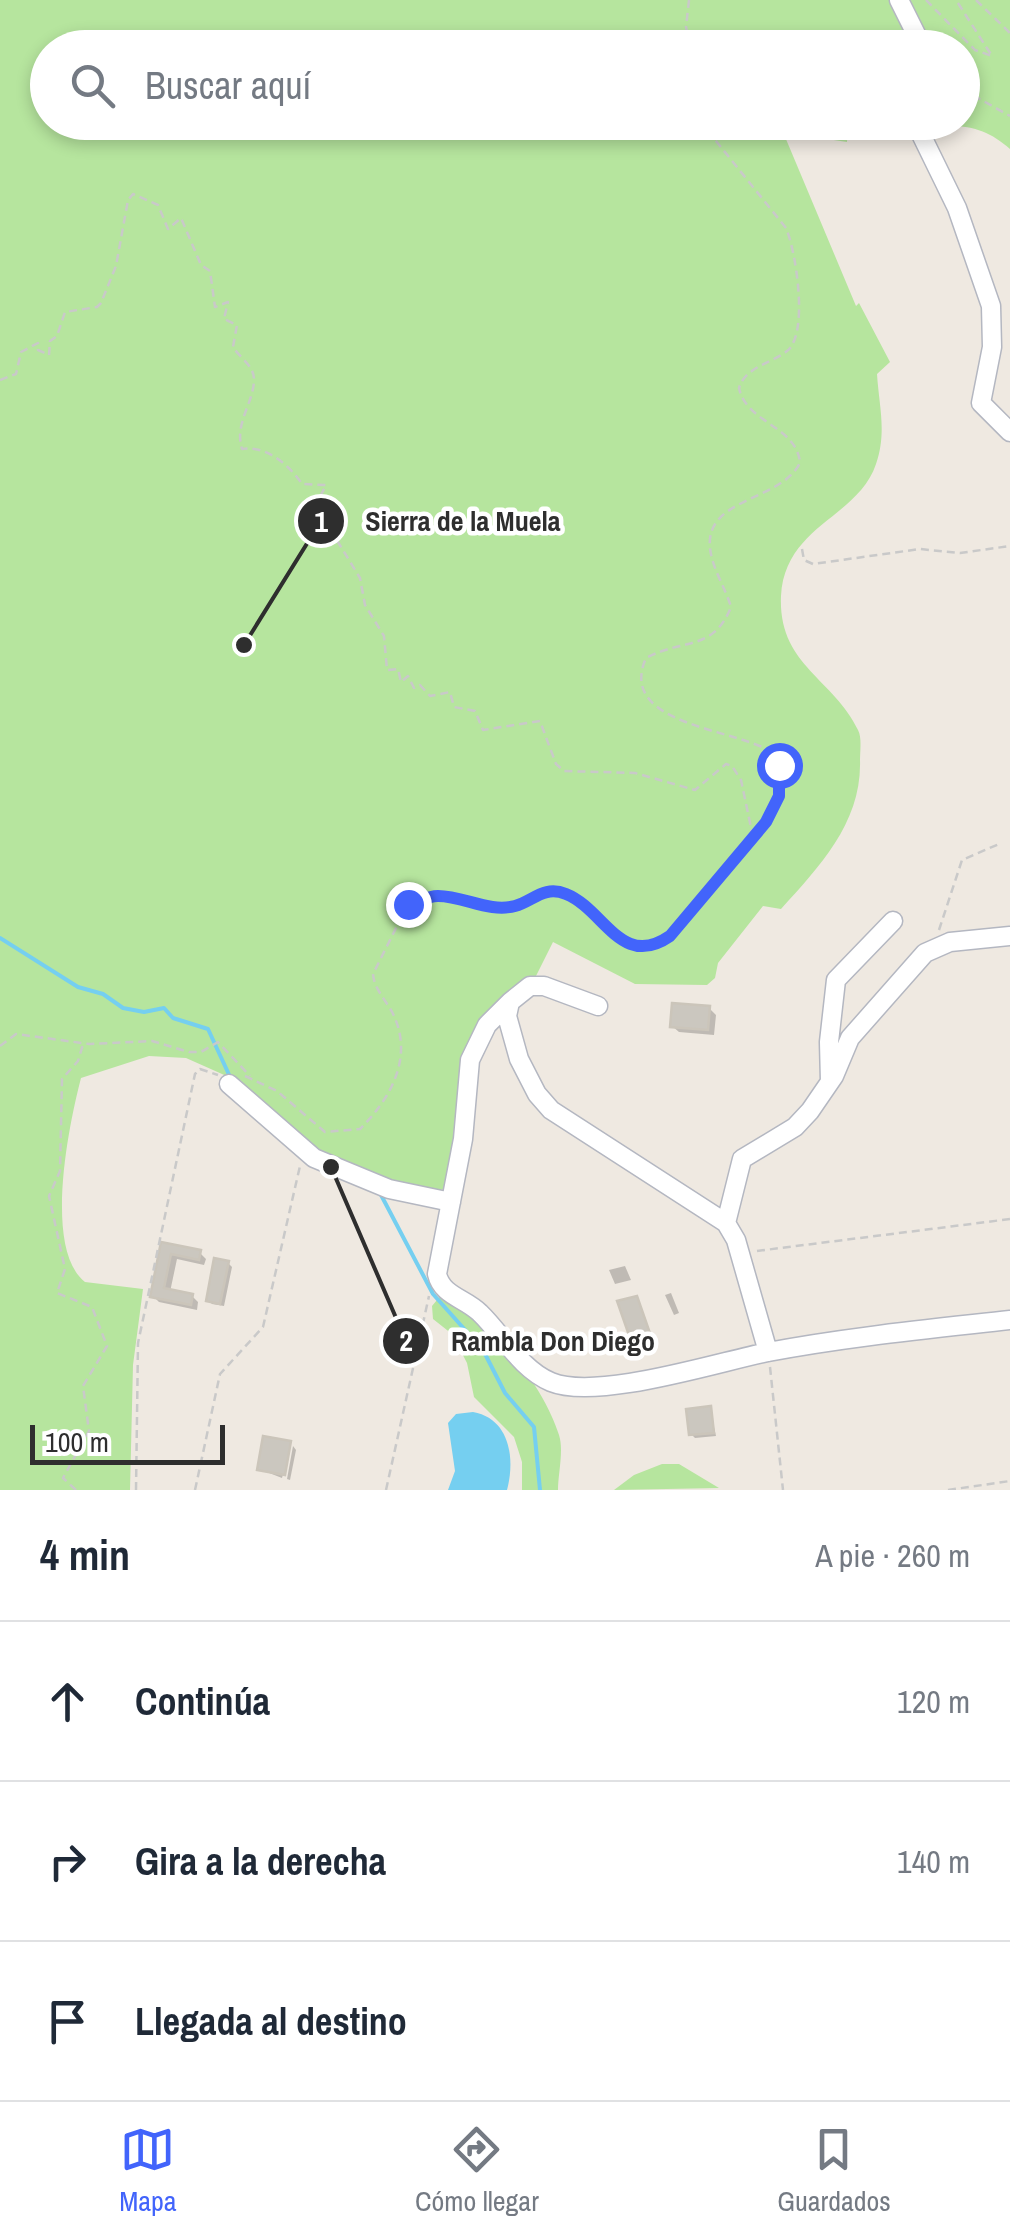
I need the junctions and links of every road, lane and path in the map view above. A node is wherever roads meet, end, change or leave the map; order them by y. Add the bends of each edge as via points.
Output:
1 (689, 0) edge
2 (899, 0) edge
3 (926, 0) edge
4 (956, 0) edge
5 (976, 0) edge
6 (687, 30) edge
7 (914, 30) edge
8 (955, 30) edge
9 (975, 30) edge
10 (1010, 33) edge
11 (980, 37) edge
12 (980, 52) edge
13 (980, 99) edge
14 (1010, 116) edge
15 (715, 140) edge
16 (924, 140) edge
17 (0, 380) edge
18 (1010, 432) edge
19 (1010, 546) edge
20 (802, 550) dead end
21 (753, 838) junction
22 (999, 844) dead end
23 (893, 920) dead end
24 (1010, 936) edge
25 (934, 946) junction
26 (510, 1002) junction
27 (598, 1006) dead end
28 (84, 1041) junction
29 (0, 1046) edge
30 (830, 1083) junction
31 (228, 1084) joint
32 (300, 1150) junction
33 (451, 1202) junction
34 (1010, 1219) edge
35 (726, 1223) junction
36 (740, 1253) junction
37 (425, 1308) dead end
38 (1010, 1320) edge
39 (768, 1352) junction
40 (1010, 1480) edge
41 (76, 1490) edge
42 (136, 1490) edge
43 (195, 1490) edge
44 (386, 1490) edge
45 (784, 1490) edge
46 (948, 1490) edge

1 - 6 path
2 - 7 street
3 - 8 path
4 - 9 path
5 - 10 path
11 - 12 path via 992,56
13 - 14 path
15 - 21 path via 786,228 792,245 797,336 787,351 744,376 739,388 744,402 793,442 800,463 782,483 714,523 710,550 731,606 722,628 704,641 646,658 641,677 665,716 742,737 772,754 779,765 779,796
16 - 18 street via 991,306 992,346 981,403
17 - 21 path via 16,374 21,352 33,344 49,355 65,312 97,308 116,266 133,194 158,206 166,228 181,218 201,265 210,271 215,307 228,302 224,319 236,325 233,348 254,378 240,424 242,449 257,448 285,462 302,484 326,485 315,507 325,536 338,542 360,578 365,605 387,646 387,670 398,669 401,682 408,676 430,696 450,692 454,707 475,710 484,730 540,721 556,764 576,775 635,773 695,790 732,766
19 - 20 path via 960,553 920,549 813,564
21 - 28 path via 670,936 649,946 608,930 565,893 538,892 517,906 489,908 436,896 408,904 372,974 403,1040 402,1060 360,1130 325,1132 251,1077 218,1042 201,1052 152,1041
22 - 25 path via 962,860
23 - 30 street via 836,980
24 - 25 street
25 - 30 street via 850,1038
26 - 27 street via 530,986 544,986
26 - 33 street via 486,1024 470,1060
26 - 35 street via 507,1016 520,1059 551,1110
28 - 29 path via 16,1034
28 - 41 path via 62,1079 60,1171 49,1196 65,1269 57,1294 92,1307 107,1346 83,1386 89,1431 63,1478
30 - 35 street via 794,1127 742,1159
31 - 32 street
31 - 42 path via 210,1071 195,1074 180,1133 138,1343
32 - 33 street via 342,1173
32 - 43 path via 263,1326 220,1374
33 - 39 street via 439,1284 480,1313 550,1382 613,1383
34 - 36 path
35 - 36 street
36 - 39 street
37 - 44 path
38 - 39 street
39 - 45 path
40 - 46 path

